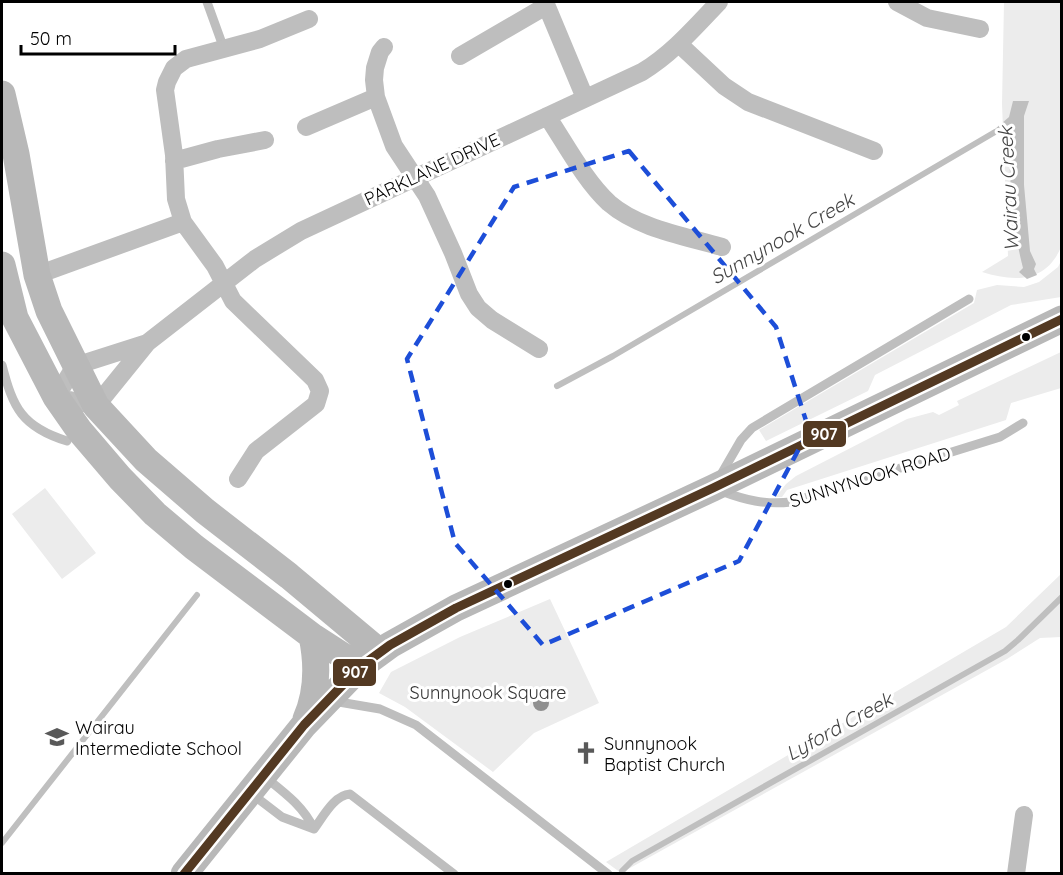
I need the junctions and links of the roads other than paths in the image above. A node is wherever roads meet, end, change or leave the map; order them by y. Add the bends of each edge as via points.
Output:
1 (207, 2) edge
2 (719, 2) edge
3 (897, 2) edge
4 (546, 4) edge
5 (309, 19) dead end
6 (980, 29) dead end
7 (679, 44) junction
8 (384, 46) dead end
9 (224, 49) junction
10 (460, 56) dead end
11 (2, 94) edge
12 (376, 97) junction
13 (585, 98) junction
14 (547, 116) junction
15 (306, 127) dead end
16 (265, 140) dead end
17 (874, 151) dead end
18 (174, 161) junction
19 (415, 177) junction
20 (183, 222) junction
21 (722, 247) dead end
22 (2, 265) edge
23 (38, 275) junction
24 (224, 283) junction
25 (969, 299) dead end
26 (1062, 319) edge
27 (147, 343) junction
28 (538, 349) dead end
29 (2, 365) edge
30 (75, 366) junction
31 (56, 397) junction
32 (96, 406) junction
33 (1023, 423) dead end
34 (67, 441) dead end
35 (238, 479) dead end
36 (713, 488) junction
37 (312, 636) junction
38 (370, 659) junction
39 (328, 700) junction
40 (304, 725) junction
41 (255, 783) junction
42 (1024, 815) dead end
43 (314, 829) junction
44 (184, 873) edge
45 (454, 873) edge
46 (608, 873) edge
47 (1017, 873) edge

1 - 9 lane
2 - 7 street, PARKLANE DRIVE
3 - 6 street via 927,18
4 - 10 street
4 - 13 street
5 - 9 street
7 - 13 street, PARKLANE DRIVE via 651,66
7 - 17 street via 719,82 748,102
8 - 12 street via 375,68
9 - 18 street via 186,59 170,75 165,98
11 - 23 street
12 - 15 street
12 - 19 street via 394,146
13 - 14 street, PARKLANE DRIVE
14 - 19 street, PARKLANE DRIVE
14 - 21 street via 588,177 621,212 654,227
16 - 18 street
18 - 20 street via 176,199
19 - 24 street, PARKLANE DRIVE via 284,239
19 - 28 street via 432,206 473,302 492,320
20 - 23 street
20 - 24 street
22 - 31 street via 15,318
23 - 30 street
24 - 27 street, PARKLANE DRIVE
24 - 35 street via 233,301 315,380 320,391 316,404 256,451
25 - 36 lane via 752,428
26 - 36 street
27 - 30 street, PARKLANE DRIVE
27 - 32 street, PARKLANE DRIVE
29 - 34 lane via 14,403 28,423 46,435
30 - 31 street
30 - 32 street
31 - 32 street
31 - 37 street via 79,430 155,514
32 - 38 street via 146,460 289,576
33 - 36 lane, SUNNYNOOK ROAD via 1000,437 791,502 748,501
36 - 38 street via 456,608
37 - 38 street
37 - 40 street via 316,682 313,704
38 - 39 street
39 - 40 street
39 - 46 lane via 365,705 407,721
40 - 41 street
41 - 43 lane via 282,817
41 - 43 lane via 294,800
41 - 44 street
42 - 47 street
43 - 45 lane via 341,795 350,794

